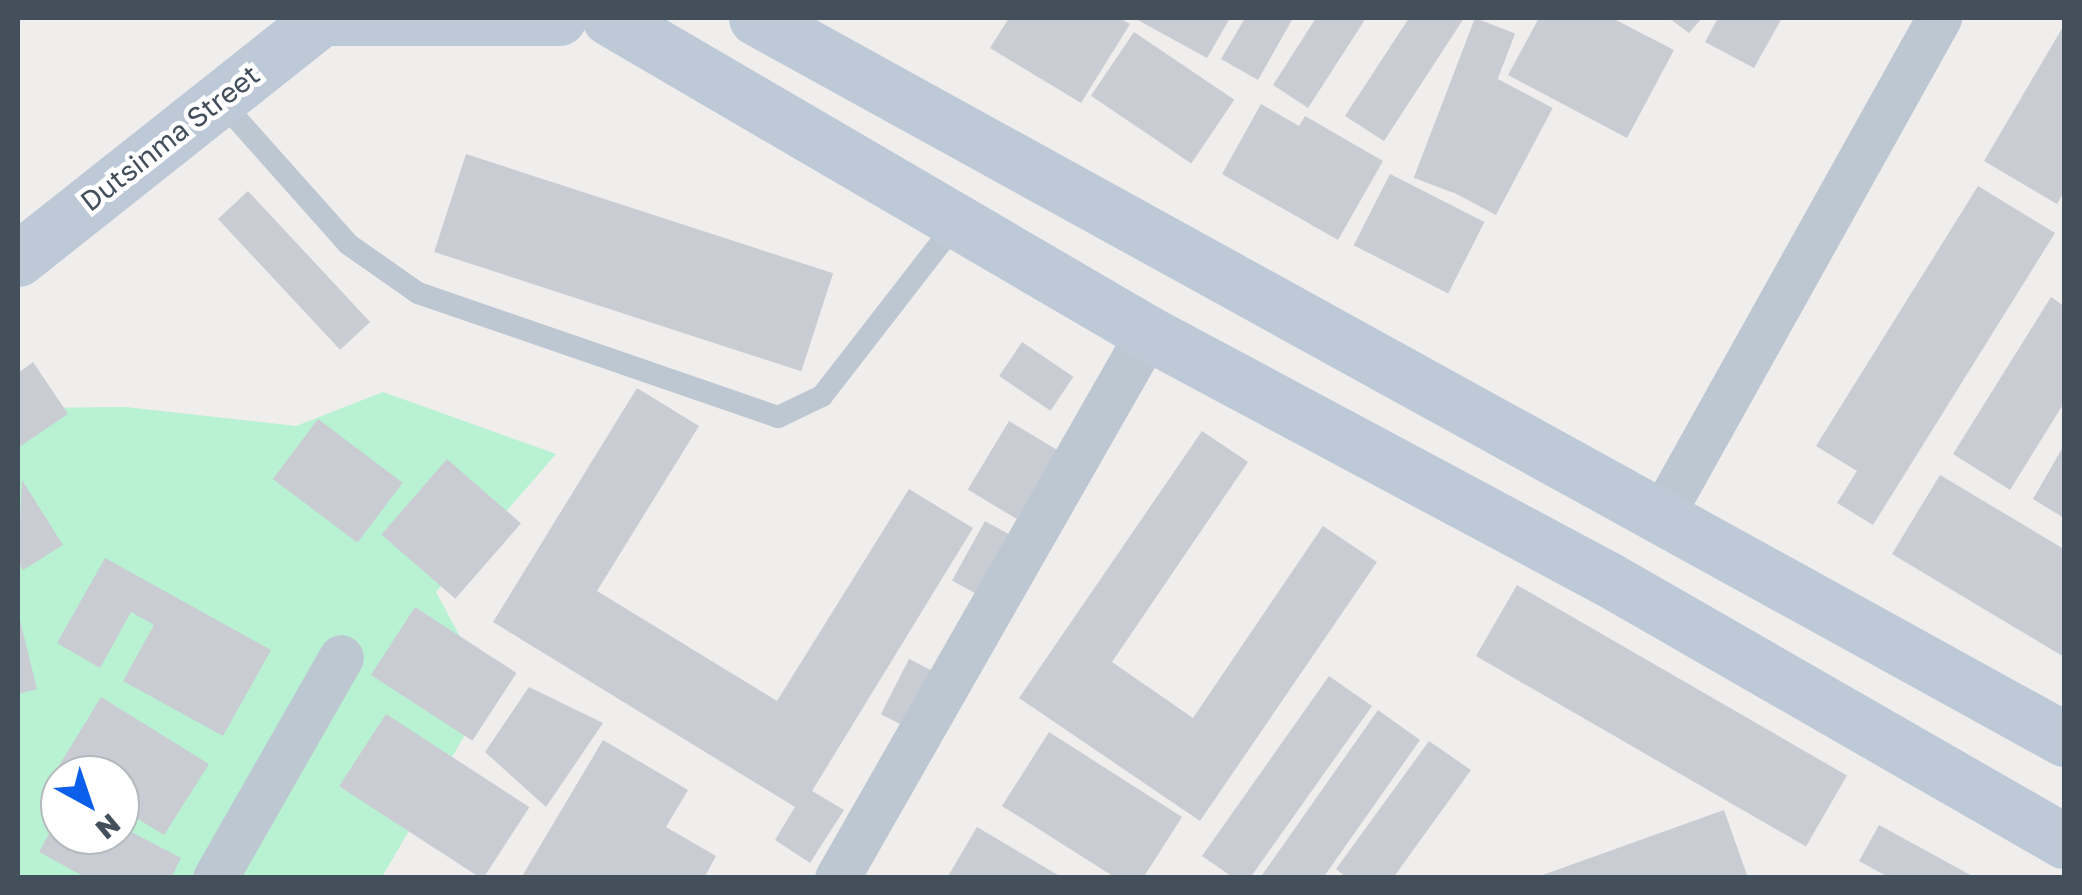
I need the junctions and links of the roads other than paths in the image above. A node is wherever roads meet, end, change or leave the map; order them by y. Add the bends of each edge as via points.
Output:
1 (559, 18) edge
2 (608, 18) edge
3 (756, 18) edge
4 (1939, 18) edge
5 (319, 19) edge
6 (219, 99) junction
7 (957, 222) junction
8 (18, 258) edge
9 (1148, 333) junction
10 (1664, 511) junction
11 (342, 657) dead end
12 (2064, 739) edge
13 (2064, 840) edge
14 (214, 878) edge
15 (837, 878) edge

1 - 5 street
2 - 7 street
3 - 10 street
4 - 10 street
5 - 6 street, Dutsinma Street
6 - 7 lane via 348,244 418,293 778,417 822,396
6 - 8 street, Dutsinma Street
7 - 9 street
9 - 13 street via 1608,579
9 - 15 street
10 - 12 street
11 - 14 street

